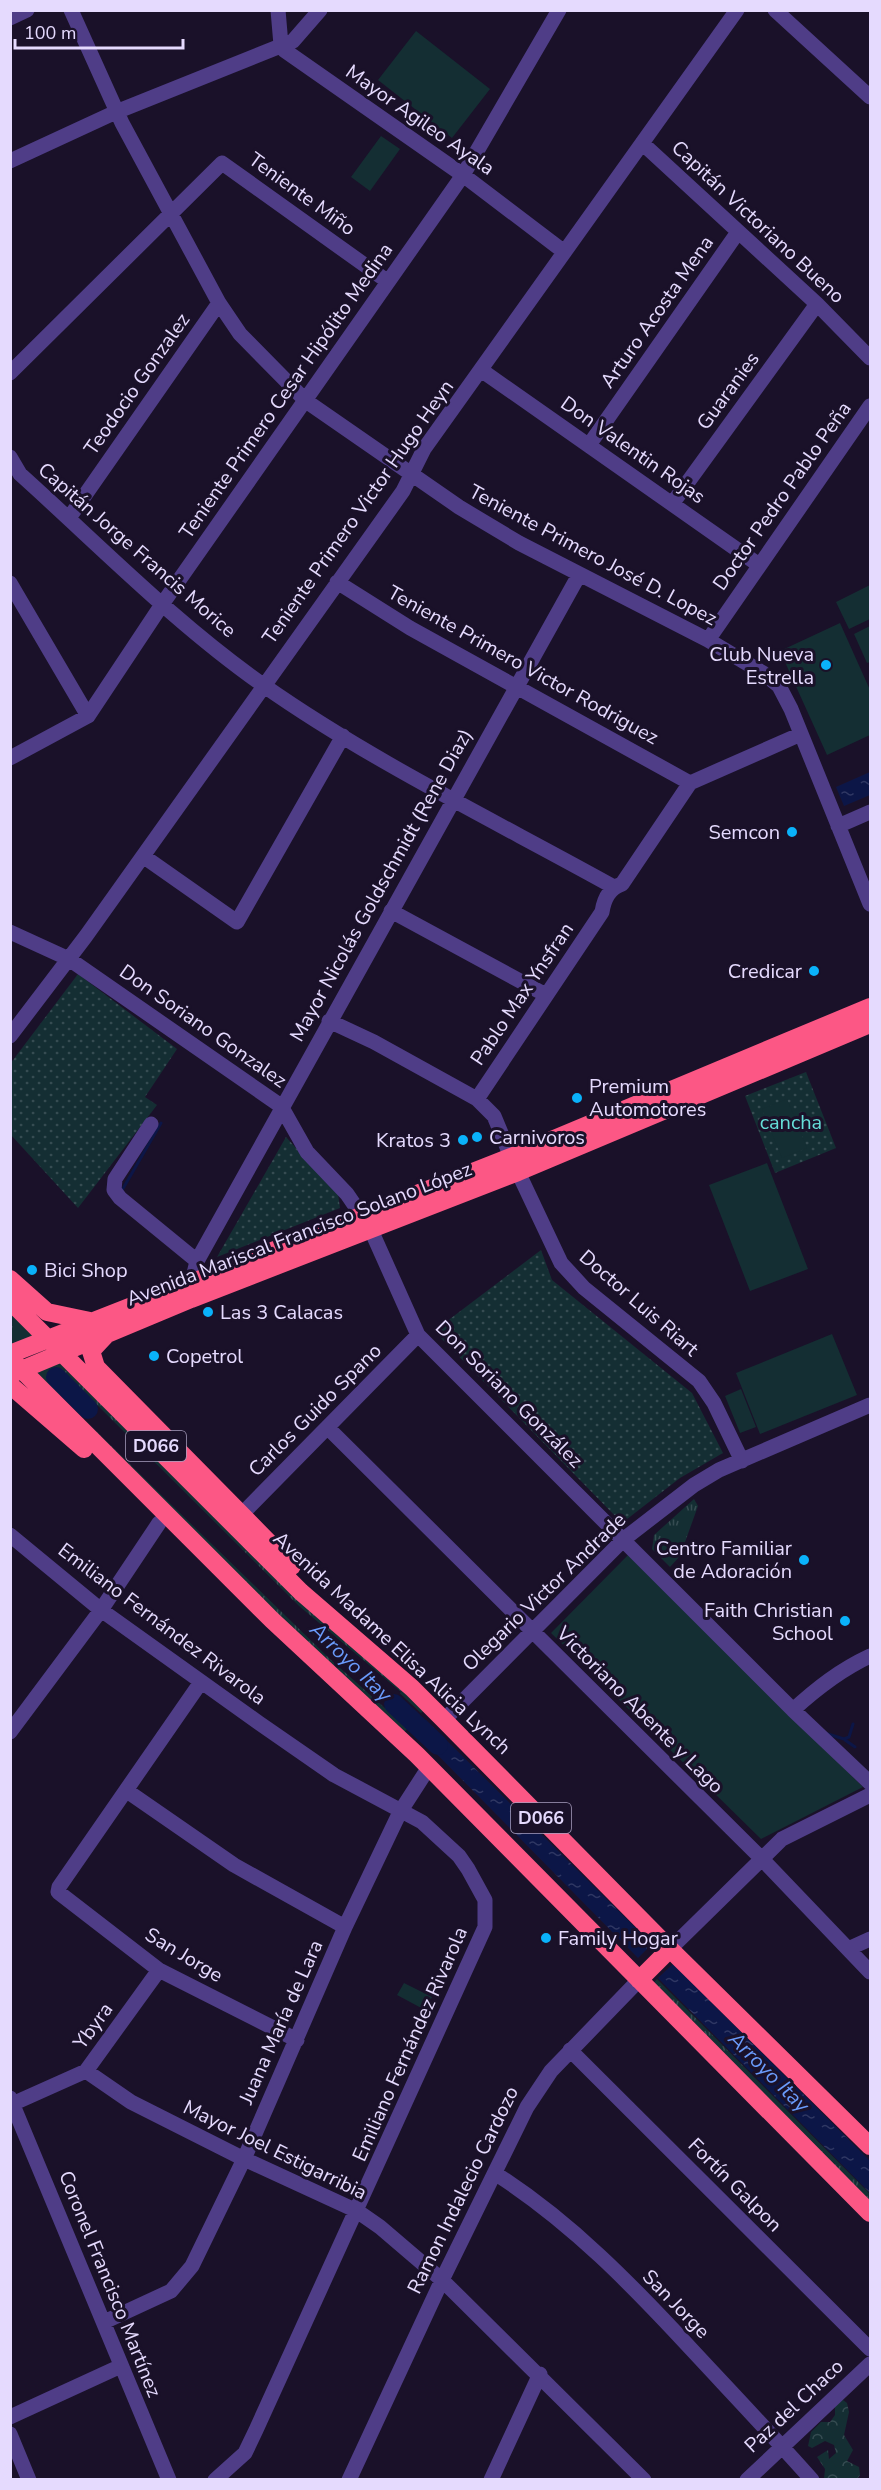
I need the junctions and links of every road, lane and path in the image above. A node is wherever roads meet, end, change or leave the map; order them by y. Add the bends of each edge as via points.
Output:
1 (27, 10) edge
2 (71, 10) edge
3 (278, 10) edge
4 (320, 10) edge
5 (559, 10) edge
6 (737, 10) edge
7 (775, 10) edge
8 (10, 18) edge
9 (281, 45) junction
10 (870, 98) edge
11 (116, 112) junction
12 (642, 143) junction
13 (10, 161) edge
14 (463, 175) junction
15 (169, 213) junction
16 (738, 232) junction
17 (563, 251) junction
18 (387, 281) junction
19 (219, 303) junction
20 (817, 304) junction
21 (870, 358) edge
22 (482, 370) junction
23 (10, 373) edge
24 (306, 401) junction
25 (870, 406) edge
26 (589, 445) junction
27 (10, 457) edge
28 (411, 475) junction
29 (15, 478) edge
30 (672, 504) junction
31 (69, 518) junction
32 (759, 566) junction
33 (579, 575) junction
34 (337, 582) junction
35 (10, 583) edge
36 (163, 603) junction
37 (708, 640) junction
38 (263, 685) junction
39 (517, 687) junction
40 (87, 716) junction
41 (801, 734) junction
42 (343, 736) junction
43 (10, 758) edge
44 (690, 783) junction
45 (454, 798) junction
46 (870, 812) edge
47 (838, 826) junction
48 (143, 856) junction
49 (618, 886) junction
50 (870, 904) edge
51 (391, 911) junction
52 (10, 932) edge
53 (69, 959) junction
54 (546, 995) junction
55 (870, 1007) edge
56 (329, 1021) junction
57 (870, 1024) edge
58 (10, 1036) edge
59 (477, 1099) junction
60 (281, 1106) junction
61 (151, 1124) dead end
62 (515, 1164) junction
63 (366, 1223) junction
64 (197, 1262) junction
65 (10, 1279) edge
66 (192, 1282) junction
67 (10, 1301) edge
68 (90, 1321) junction
69 (106, 1335) junction
70 (418, 1335) junction
71 (14, 1354) edge
72 (10, 1374) edge
73 (10, 1385) edge
74 (870, 1406) edge
75 (328, 1428) junction
76 (742, 1461) junction
77 (242, 1514) junction
78 (159, 1523) junction
79 (10, 1535) edge
80 (624, 1539) junction
81 (101, 1610) junction
82 (532, 1633) junction
83 (870, 1656) edge
84 (201, 1682) junction
85 (342, 1687) junction
86 (412, 1688) junction
87 (793, 1710) junction
88 (444, 1720) junction
89 (10, 1732) edge
90 (429, 1767) junction
91 (870, 1783) edge
92 (128, 1791) junction
93 (870, 1795) edge
94 (400, 1812) junction
95 (760, 1857) junction
96 (345, 1927) junction
97 (870, 1939) edge
98 (848, 1949) junction
99 (668, 1951) junction
100 (159, 1970) junction
101 (870, 1972) edge
102 (643, 1975) junction
103 (297, 2040) junction
104 (570, 2050) junction
105 (86, 2071) junction
106 (11, 2103) edge
107 (870, 2146) edge
108 (244, 2159) junction
109 (496, 2174) junction
110 (357, 2211) junction
111 (870, 2213) edge
112 (442, 2280) junction
113 (104, 2322) junction
114 (870, 2349) edge
115 (870, 2364) edge
116 (121, 2366) junction
117 (540, 2374) junction
118 (10, 2417) edge
119 (10, 2434) edge
120 (781, 2445) junction
121 (29, 2480) edge
122 (169, 2480) edge
123 (215, 2480) edge
124 (349, 2480) edge
125 (491, 2480) edge
126 (644, 2480) edge
127 (747, 2480) edge
128 (812, 2480) edge

1 - 8 street
2 - 11 street, Teniente Primero José D. Lopez
3 - 9 street
4 - 9 street via 293,41
5 - 14 street, Teniente Primero Cesar Hipólito Medina
6 - 12 street, Teniente Primero Victor Hugo Heyn
7 - 10 street
9 - 11 street
9 - 14 street, Mayor Agileo Ayala
11 - 13 street
11 - 15 street, Teniente Primero José D. Lopez
12 - 16 street, Capitán Victoriano Bueno
12 - 17 street, Teniente Primero Victor Hugo Heyn
14 - 17 street, Mayor Agileo Ayala
14 - 18 street, Teniente Primero Cesar Hipólito Medina
15 - 18 street, Teniente Miño via 222,163
15 - 19 street, Teniente Primero José D. Lopez
15 - 23 street
16 - 20 street, Capitán Victoriano Bueno
16 - 26 street, Arturo Acosta Mena
17 - 22 street, Teniente Primero Victor Hugo Heyn
18 - 24 street, Teniente Primero Cesar Hipólito Medina
19 - 24 street, Teniente Primero José D. Lopez via 240,334
19 - 31 street, Teodocio Gonzalez
20 - 21 street, Capitán Victoriano Bueno
20 - 30 street, Guaranies
22 - 26 street, Don Valentin Rojas
22 - 28 street, Teniente Primero Victor Hugo Heyn via 424,449
24 - 28 street, Teniente Primero José D. Lopez
24 - 36 street, Teniente Primero Cesar Hipólito Medina
25 - 32 street, Doctor Pedro Pablo Peña
26 - 30 street, Don Valentin Rojas
27 - 29 street, Capitán Jorge Francis Morice
28 - 33 street, Teniente Primero José D. Lopez
28 - 34 street, Teniente Primero Victor Hugo Heyn
29 - 31 street, Capitán Jorge Francis Morice
30 - 32 street, Don Valentin Rojas
31 - 36 street, Capitán Jorge Francis Morice
32 - 37 street, Doctor Pedro Pablo Peña
33 - 37 street, Teniente Primero José D. Lopez
33 - 39 street, Mayor Nicolás Goldschmidt (Rene Diaz)
34 - 38 street, Teniente Primero Victor Hugo Heyn
34 - 39 street, Teniente Primero Victor Rodriguez
35 - 40 street
36 - 38 street, Capitán Jorge Francis Morice
36 - 40 street, Teniente Primero Cesar Hipólito Medina
37 - 41 street, Teniente Primero José D. Lopez via 779,686
38 - 42 street, Capitán Jorge Francis Morice
38 - 48 street, Teniente Primero Victor Hugo Heyn
39 - 44 street, Teniente Primero Victor Rodriguez
39 - 45 street, Mayor Nicolás Goldschmidt (Rene Diaz)
40 - 43 street, Teniente Primero Cesar Hipólito Medina
41 - 44 street
41 - 47 street, Teniente Primero José D. Lopez
42 - 45 street, Capitán Jorge Francis Morice
42 - 48 street via 237,922
44 - 49 street
45 - 49 street, Capitán Jorge Francis Morice
45 - 51 street, Mayor Nicolás Goldschmidt (Rene Diaz)
46 - 47 street
47 - 50 street, Teniente Primero José D. Lopez
48 - 53 street, Teniente Primero Victor Hugo Heyn
49 - 54 street, Pablo Max Ynsfran via 623,892 614,905 602,912
51 - 54 street
51 - 56 street, Mayor Nicolás Goldschmidt (Rene Diaz)
52 - 53 street, Don Soriano Gonzalez
53 - 58 street, Teniente Primero Victor Hugo Heyn
53 - 60 street, Don Soriano Gonzalez
54 - 59 street, Pablo Max Ynsfran
55 - 62 highway, Avenida Mariscal Francisco Solano López
56 - 59 street
56 - 60 street, Mayor Nicolás Goldschmidt (Rene Diaz)
57 - 62 highway, Avenida Mariscal Francisco Solano López
59 - 62 street, Doctor Luis Riart via 494,1116
60 - 63 street, Don Soriano Gonzalez via 307,1152 347,1194
60 - 64 street, Mayor Nicolás Goldschmidt (Rene Diaz)
61 - 64 street via 116,1179 114,1190
62 - 63 highway, Avenida Mariscal Francisco Solano López
62 - 76 street, Doctor Luis Riart via 561,1263 584,1288 699,1382 714,1403
63 - 66 highway, Avenida Mariscal Francisco Solano López
63 - 69 highway, Avenida Mariscal Francisco Solano López
63 - 70 street, Don Soriano González
64 - 66 street, Mayor Nicolás Goldschmidt (Rene Diaz)
65 - 68 highway via 47,1312
66 - 68 highway, Avenida Mariscal Francisco Solano López
67 - 86 highway, Avenida Madame Elisa Alicia Lynch / D066 via 301,1592
68 - 71 highway, Avenida Mariscal Francisco Solano López
69 - 72 highway, Avenida Mariscal Francisco Solano López
69 - 77 highway via 91,1351 96,1367
70 - 75 street, Carlos Guido Spano
70 - 80 street, Don Soriano González
71 - 85 highway, D066
73 - 78 highway via 88,1452
74 - 76 street, Olegario Victor Andrade
75 - 77 street, Carlos Guido Spano
75 - 82 street, Victoriano Abente y Lago
76 - 80 street, Olegario Victor Andrade via 694,1485
77 - 86 highway
78 - 81 street
78 - 85 highway via 279,1643
79 - 81 street, Emiliano Fernández Rivarola
80 - 82 street, Olegario Victor Andrade
80 - 87 street
81 - 84 street, Emiliano Fernández Rivarola
81 - 89 street
82 - 88 street, Olegario Victor Andrade
82 - 95 street, Victoriano Abente y Lago
83 - 87 street via 821,1684
84 - 92 street
84 - 94 street, Emiliano Fernández Rivarola via 334,1775
85 - 90 highway, D066
86 - 88 highway, Avenida Madame Elisa Alicia Lynch / D066
87 - 91 street
88 - 99 highway, Avenida Madame Elisa Alicia Lynch / D066
90 - 94 street, Juana María de Lara
90 - 102 highway, D066
92 - 96 street via 234,1865
92 - 100 street, San Jorge via 58,1892
93 - 95 street via 782,1839
94 - 96 street, Juana María de Lara
94 - 110 street, Emiliano Fernández Rivarola via 422,1822 459,1856 483,1895 487,1914 485,1927
95 - 98 street, Victoriano Abente y Lago
95 - 99 street
96 - 103 street, Juana María de Lara
97 - 98 street
98 - 101 street, Victoriano Abente y Lago
99 - 102 highway, Ramon Indalecio Cardozo
99 - 107 highway, Avenida Madame Elisa Alicia Lynch / D066
100 - 103 street, San Jorge
100 - 105 street, Ybyra
102 - 104 street, Ramon Indalecio Cardozo
102 - 111 highway, D066
103 - 108 street, Juana María de Lara
104 - 109 street, Ramon Indalecio Cardozo via 527,2107
104 - 114 street, Fortín Galpon
105 - 106 street, Ybyra
105 - 108 street, Mayor Joel Estigarribia via 131,2102
106 - 113 street, Coronel Francisco Martínez
108 - 110 street, Mayor Joel Estigarribia
108 - 113 street, Juana María de Lara via 183,2279 166,2294
109 - 112 street, Ramon Indalecio Cardozo
109 - 120 street, San Jorge via 531,2196 592,2247
110 - 112 street, Mayor Joel Estigarribia via 410,2249
110 - 123 street, Emiliano Fernández Rivarola via 245,2453
112 - 117 street, Mayor Joel Estigarribia
112 - 124 street, Ramon Indalecio Cardozo
113 - 116 street, Coronel Francisco Martínez
115 - 120 street, Paz del Chaco
116 - 118 street
116 - 122 street, Coronel Francisco Martínez
117 - 125 street
117 - 126 street, Mayor Joel Estigarribia
119 - 121 street
120 - 127 street, Paz del Chaco
120 - 128 street, San Jorge

